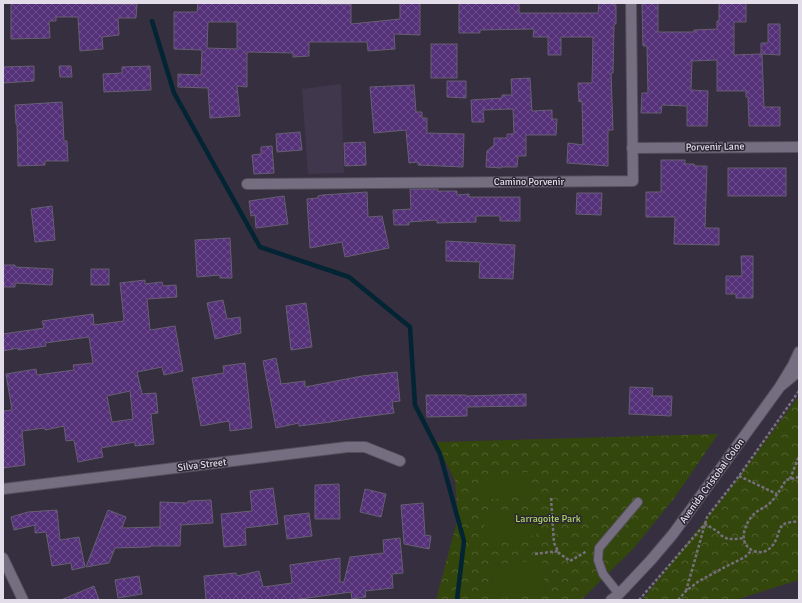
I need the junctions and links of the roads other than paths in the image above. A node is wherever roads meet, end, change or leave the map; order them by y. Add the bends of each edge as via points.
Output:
1 (631, 3) edge
2 (799, 147) edge
3 (632, 148) junction
4 (247, 184) dead end
5 (799, 352) edge
6 (799, 371) edge
7 (779, 388) junction
8 (400, 461) dead end
9 (3, 489) edge
10 (638, 502) dead end
11 (3, 558) edge
12 (615, 597) edge
13 (23, 600) edge

1 - 3 street, Camino Porvenir
2 - 3 street, Porvenir Lane
3 - 4 street, Camino Porvenir via 633,181
5 - 7 street, Avenida Cristobal Colon
6 - 7 street
7 - 12 street, Avenida Cristobal Colon via 673,534
8 - 9 street, Silva Street via 365,447 347,447
10 - 12 lane via 599,548 598,560
11 - 13 street

